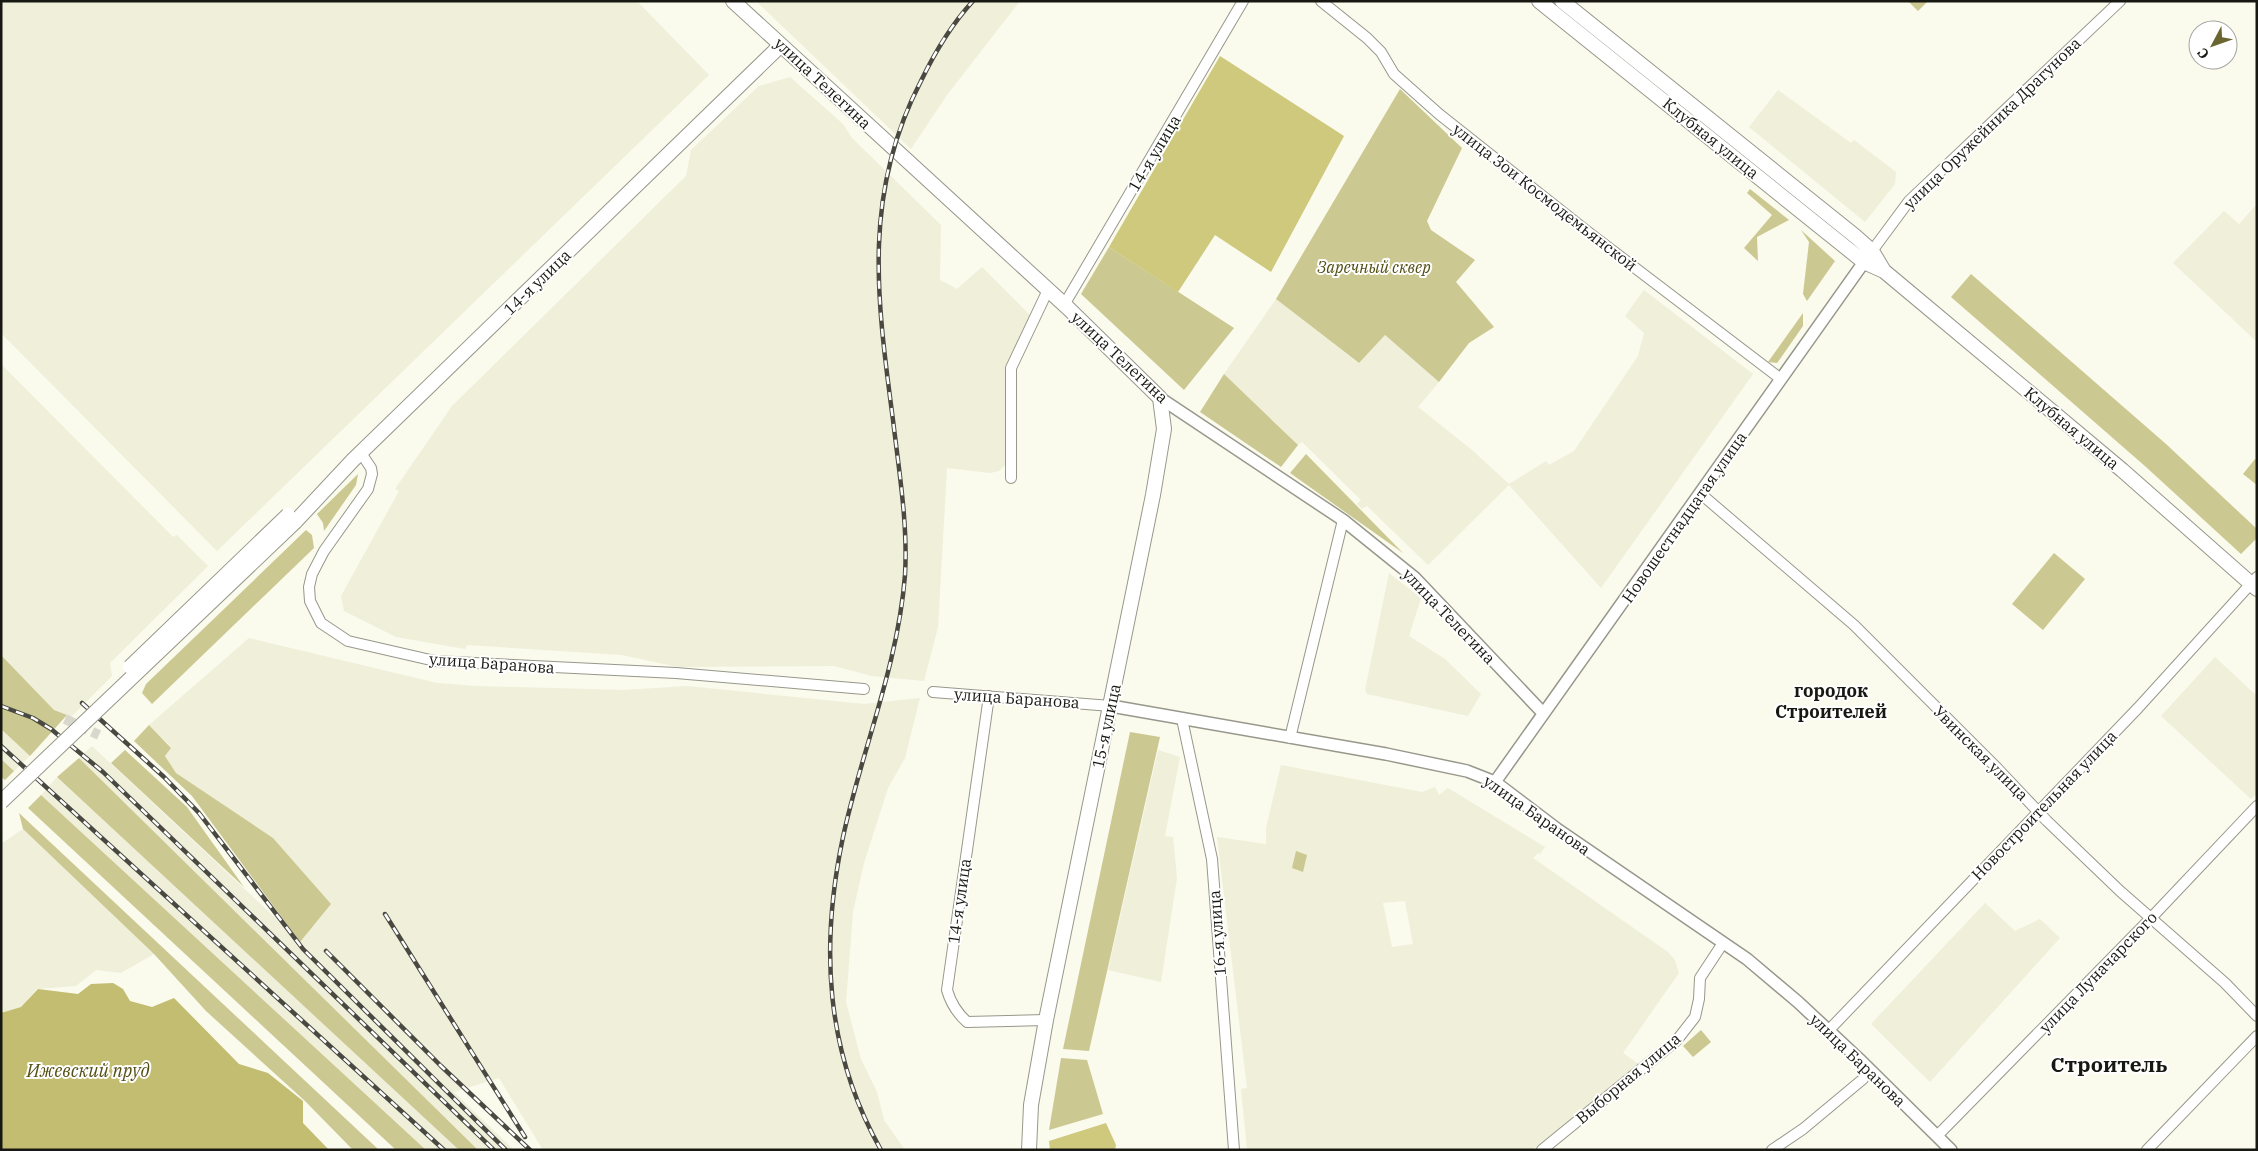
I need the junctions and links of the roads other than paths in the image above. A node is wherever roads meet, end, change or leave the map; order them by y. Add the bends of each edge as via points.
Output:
1 (734, 1) edge
2 (1243, 1) edge
3 (1321, 1) edge
4 (1539, 1) edge
5 (1562, 1) edge
6 (2120, 1) edge
7 (782, 45) junction
8 (1868, 256) junction
9 (1048, 290) junction
10 (1064, 305) junction
11 (1781, 379) junction
12 (1160, 398) junction
13 (357, 457) junction
14 (1011, 478) dead end
15 (1701, 494) junction
16 (291, 518) junction
17 (1343, 520) junction
18 (2255, 583) edge
19 (864, 689) dead end
20 (933, 692) dead end
21 (989, 696) junction
22 (1110, 706) junction
23 (1543, 713) junction
24 (1182, 719) junction
25 (1290, 738) junction
26 (1495, 782) junction
27 (1, 790) edge
28 (1, 802) edge
29 (2257, 806) edge
30 (2038, 812) junction
31 (2151, 918) junction
32 (1723, 943) junction
33 (2257, 1016) edge
34 (1046, 1020) junction
35 (1828, 1031) junction
36 (2257, 1036) edge
37 (1868, 1068) junction
38 (1937, 1136) junction
39 (1028, 1150) edge
40 (1234, 1150) edge
41 (1542, 1150) edge
42 (1772, 1150) edge
43 (1951, 1150) edge
44 (2147, 1150) edge

1 - 7 main road, улица Телегина
2 - 10 street, 14-я улица
3 - 11 street, улица Зои Космодемьянской via 1367,38 1381,52 1394,74 1445,119
4 - 8 main road, Клубная улица
5 - 8 main road, Клубная улица
6 - 8 street, улица Оружейника Драгунова via 1909,201
7 - 9 main road, улица Телегина
7 - 13 main road, 14-я улица
8 - 11 street, Новошестнадцатая улица
8 - 18 main road, Клубная улица
9 - 10 main road, улица Телегина
9 - 14 street via 1011,368
10 - 12 main road, улица Телегина
11 - 15 street, Новошестнадцатая улица
12 - 17 street, улица Телегина
12 - 22 main road, 15-я улица via 1164,429
13 - 16 main road, 14-я улица
13 - 19 street, улица Баранова via 371,468 368,489 324,551 309,587 310,601 321,623 348,641 435,661 676,673
15 - 23 street, Новошестнадцатая улица
15 - 30 street, Увинская улица via 1854,625
16 - 27 main road, bridge
16 - 28 main road, bridge
17 - 23 street, улица Телегина via 1415,578
17 - 25 street
18 - 30 street, Новостроительная улица
20 - 21 street, улица Баранова
21 - 22 street, улица Баранова
21 - 34 street, 14-я улица via 947,990 950,1002 967,1022
22 - 24 street, улица Баранова
22 - 34 main road, 15-я улица
23 - 26 street, Новошестнадцатая улица
24 - 25 street, улица Баранова
24 - 40 street, 16-я улица via 1212,859
25 - 26 street, улица Баранова via 1467,771
26 - 32 street, улица Баранова via 1557,829
29 - 31 street, улица Луначарского
30 - 31 street, Увинская улица
30 - 35 street, Новостроительная улица
31 - 33 street, Увинская улица via 2225,983
31 - 38 street, улица Луначарского
32 - 35 street, улица Баранова via 1779,986
32 - 41 street, Выборная улица via 1700,978 1700,999 1688,1028
34 - 39 main road, 15-я улица via 1031,1105
35 - 37 street, улица Баранова
36 - 44 street
37 - 38 street, улица Баранова
37 - 42 street via 1863,1079 1803,1129
38 - 43 street, улица Баранова

